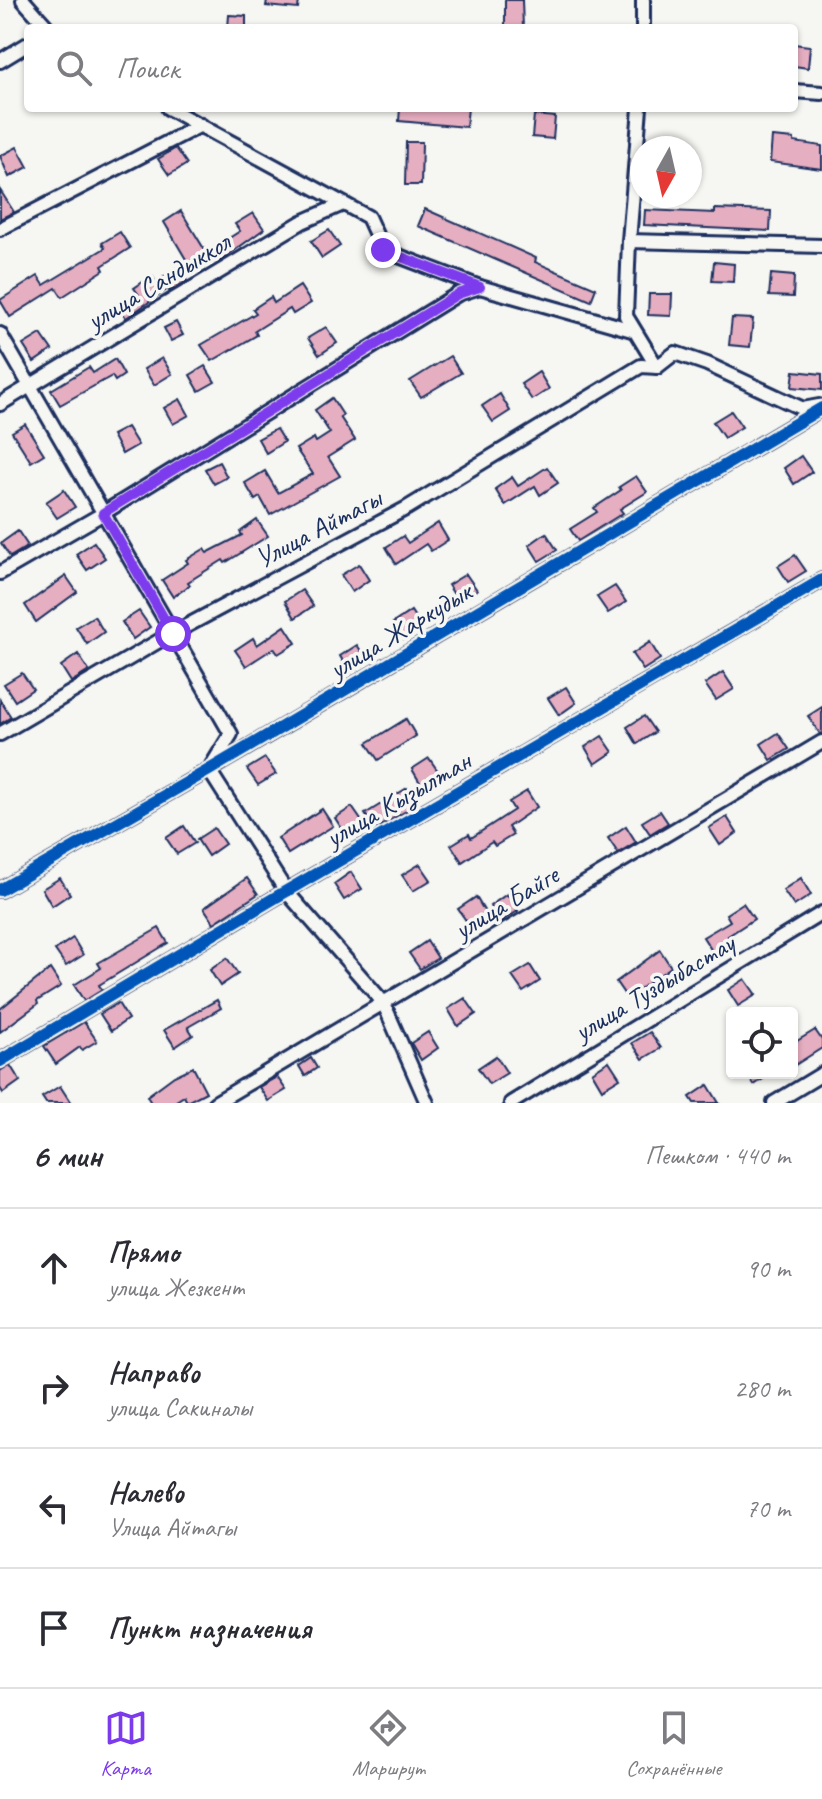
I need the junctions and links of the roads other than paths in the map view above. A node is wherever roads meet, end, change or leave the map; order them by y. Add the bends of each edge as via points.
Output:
1 (23, 0) edge
2 (643, 0) edge
3 (44, 24) edge
4 (643, 24) edge
5 (24, 46) edge
6 (0, 61) edge
7 (798, 91) edge
8 (822, 93) edge
9 (176, 112) edge
10 (640, 112) edge
11 (201, 125) junction
12 (343, 204) junction
13 (0, 229) edge
14 (629, 241) junction
15 (822, 246) edge
16 (480, 287) junction
17 (632, 330) junction
18 (0, 334) edge
19 (657, 367) junction
20 (30, 387) junction
21 (0, 404) edge
22 (822, 407) edge
23 (103, 513) junction
24 (0, 573) edge
25 (822, 580) edge
26 (173, 634) junction
27 (0, 734) edge
28 (822, 742) edge
29 (209, 770) junction
30 (0, 890) edge
31 (286, 891) junction
32 (822, 913) edge
33 (383, 1002) junction
34 (0, 1061) edge
35 (822, 1074) edge
36 (215, 1103) edge
37 (427, 1103) edge
38 (511, 1103) edge
39 (774, 1103) edge

1 - 3 street
2 - 4 street
5 - 6 street
7 - 8 street
9 - 11 street
10 - 14 street
11 - 12 street
11 - 13 street
12 - 16 street via 368,217 383,250
12 - 20 street, улица Сандыккол via 302,222
14 - 15 street
14 - 17 street via 626,316
16 - 17 street
16 - 23 street via 458,294
17 - 19 street
18 - 20 street
19 - 22 street, Улица Айтагы via 675,353 803,409
19 - 26 street, Улица Айтагы via 641,366 407,508
20 - 21 street, улица Сандыккол
20 - 23 street
22 - 29 street, улица Жаркудык
23 - 24 street
23 - 26 street
25 - 31 street, улица Кызылтан
26 - 27 street, Улица Айтагы
26 - 29 street via 231,734
28 - 33 street, улица Байге
29 - 30 street, улица Жаркудык
29 - 31 street
31 - 33 street
31 - 34 street, улица Кызылтан
32 - 38 street, улица Туздыбастау
33 - 36 street, улица Байге
33 - 37 street
35 - 39 street

